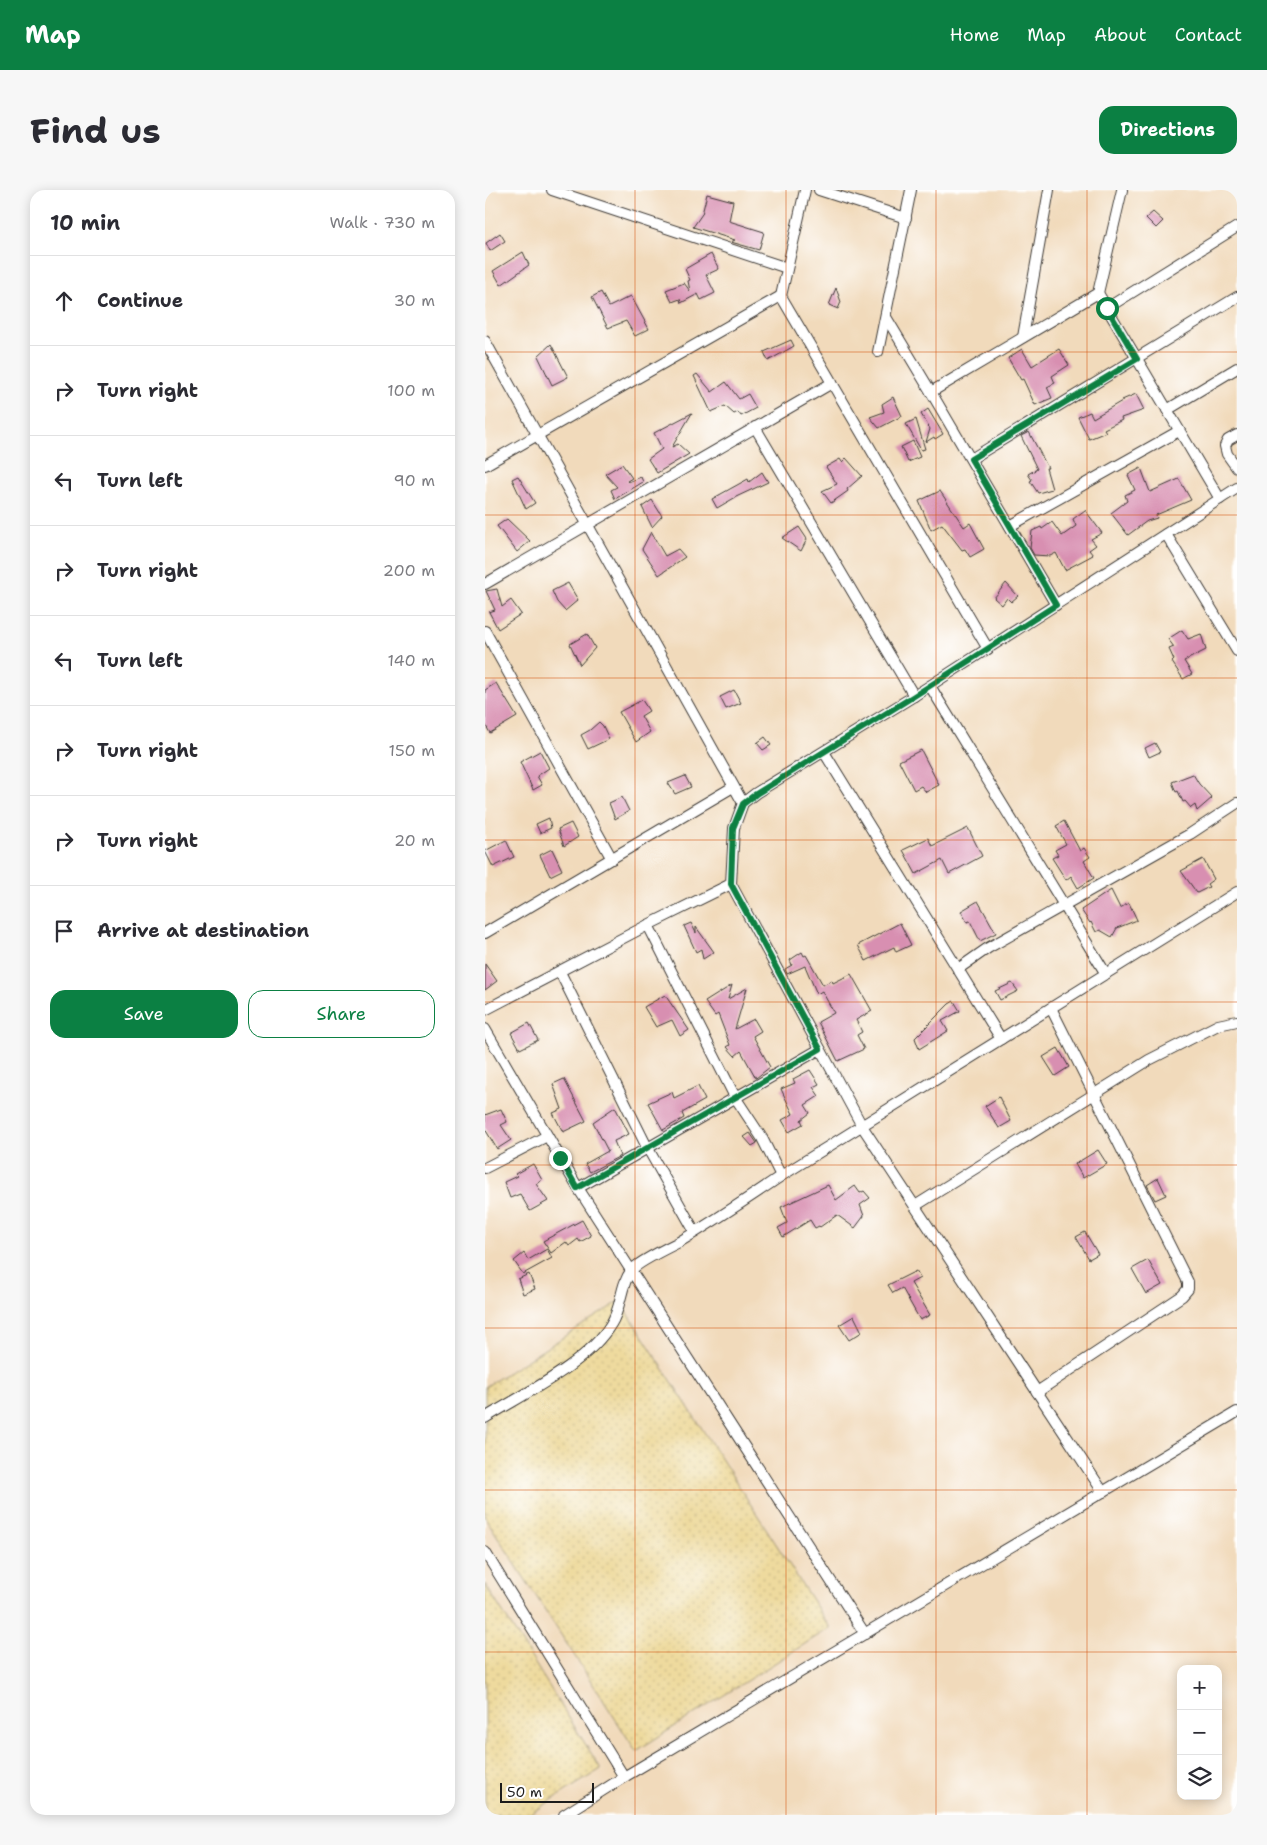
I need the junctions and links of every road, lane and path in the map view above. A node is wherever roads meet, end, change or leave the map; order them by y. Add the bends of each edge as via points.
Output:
1 (552, 190) edge
2 (805, 190) edge
3 (819, 190) edge
4 (911, 190) edge
5 (1049, 190) edge
6 (1122, 190) edge
7 (906, 218) junction
8 (1237, 227) edge
9 (787, 268) junction
10 (1098, 293) junction
11 (781, 296) junction
12 (1237, 297) edge
13 (1107, 308) junction
14 (885, 317) junction
15 (1023, 338) junction
16 (485, 341) edge
17 (878, 352) dead end
18 (1137, 359) junction
19 (1237, 368) edge
20 (832, 383) junction
21 (931, 392) junction
22 (1167, 410) junction
23 (755, 427) junction
24 (1179, 430) junction
25 (538, 435) junction
26 (1237, 435) edge
27 (971, 459) junction
28 (485, 465) edge
29 (1237, 468) edge
30 (1237, 488) edge
31 (1219, 499) junction
32 (587, 524) junction
33 (1011, 526) junction
34 (1166, 534) junction
35 (485, 584) edge
36 (1056, 605) junction
37 (485, 631) edge
38 (988, 649) junction
39 (1237, 651) edge
40 (929, 686) junction
41 (914, 696) junction
42 (824, 752) junction
43 (733, 787) junction
44 (1237, 803) edge
45 (743, 804) junction
46 (613, 859) junction
47 (731, 884) junction
48 (1237, 892) edge
49 (1063, 905) junction
50 (648, 925) junction
51 (485, 933) edge
52 (958, 969) junction
53 (560, 972) junction
54 (1106, 974) junction
55 (1051, 1008) junction
56 (485, 1010) edge
57 (1237, 1021) edge
58 (485, 1029) edge
59 (1001, 1040) junction
60 (820, 1049) junction
61 (1094, 1095) junction
62 (735, 1097) junction
63 (862, 1126) junction
64 (547, 1136) junction
65 (647, 1147) junction
66 (485, 1168) edge
67 (781, 1176) junction
68 (577, 1188) junction
69 (915, 1206) junction
70 (695, 1232) junction
71 (631, 1270) junction
72 (1037, 1392) junction
73 (1237, 1412) edge
74 (485, 1418) edge
75 (1103, 1492) junction
76 (485, 1552) edge
77 (865, 1634) junction
78 (624, 1777) junction
79 (564, 1815) edge

1 - 9 street
2 - 9 street
3 - 7 street
4 - 7 street
5 - 15 street
6 - 10 street
7 - 14 street
8 - 13 street
9 - 11 street
10 - 13 street
10 - 15 street
11 - 20 street
11 - 25 street
12 - 18 street
13 - 18 street
14 - 17 street
14 - 21 street
15 - 21 street
16 - 25 street
18 - 22 street
18 - 27 street
19 - 22 street
20 - 23 street
20 - 38 street
21 - 27 street
22 - 24 street
23 - 32 street
23 - 41 street
24 - 31 street
24 - 33 street
25 - 28 street
25 - 32 street
26 - 29 street via 1225,446
27 - 33 street
30 - 31 street
31 - 34 street
32 - 35 street
32 - 43 street
33 - 36 street
34 - 36 street
34 - 39 street
36 - 38 street
37 - 46 street
38 - 40 street
40 - 41 street
40 - 49 street
41 - 42 street
42 - 45 street
42 - 52 street
43 - 45 street
43 - 46 street
44 - 49 street via 1190,834
45 - 47 street via 733,828
46 - 51 street
47 - 50 street
47 - 60 street
48 - 54 street
49 - 52 street
49 - 54 street
50 - 53 street
50 - 62 street
52 - 59 street
53 - 56 street
53 - 65 street
54 - 55 street
55 - 59 street
55 - 61 street
57 - 61 street via 1218,1025 1149,1060
58 - 64 street
59 - 63 street
60 - 62 street
60 - 63 street
61 - 69 street
61 - 72 street via 1188,1282 1188,1289 1183,1296
62 - 65 street
62 - 67 street via 762,1138
63 - 67 street
63 - 69 street
64 - 66 street
64 - 68 street
65 - 68 street
65 - 70 street
67 - 70 street
68 - 71 street
69 - 72 street
70 - 71 street
71 - 74 street via 619,1309 604,1335 567,1368
71 - 77 street
72 - 75 street
73 - 75 street
75 - 77 street
76 - 78 street
77 - 78 street
78 - 79 street

